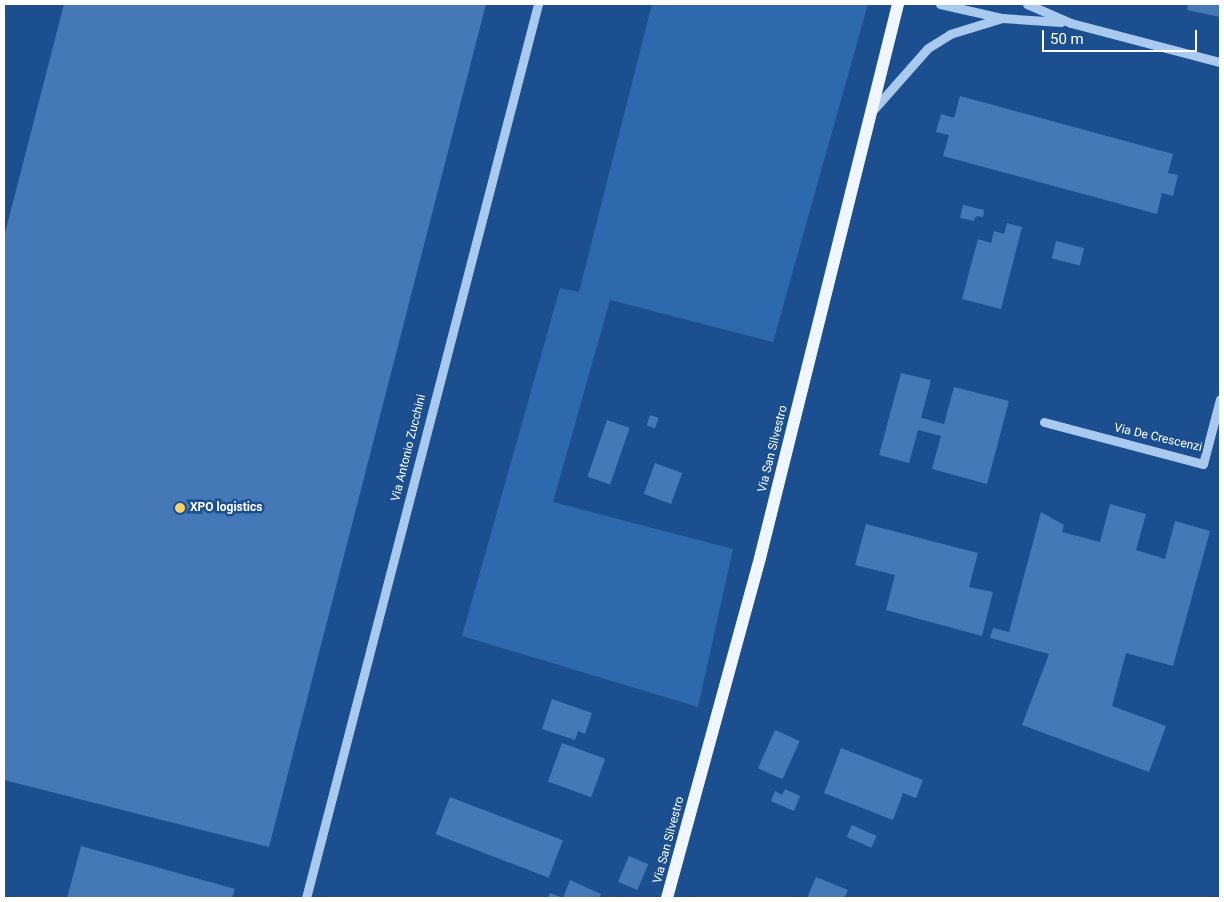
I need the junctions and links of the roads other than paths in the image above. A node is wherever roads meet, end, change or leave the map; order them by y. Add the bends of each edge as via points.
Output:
1 (538, 4) edge
2 (898, 4) edge
3 (940, 4) edge
4 (1027, 4) edge
5 (1002, 18) junction
6 (1071, 22) junction
7 (1220, 62) edge
8 (871, 114) junction
9 (1220, 399) edge
10 (1044, 422) dead end
11 (306, 898) edge
12 (668, 898) edge

1 - 11 street, Via Antonio Zucchini
2 - 8 main road, Via San Silvestro
3 - 5 street
4 - 6 street
5 - 6 street
5 - 8 street via 950,34 928,48
6 - 7 street
8 - 12 main road, Via San Silvestro via 760,558
9 - 10 street, Via De Crescenzi via 1203,464

